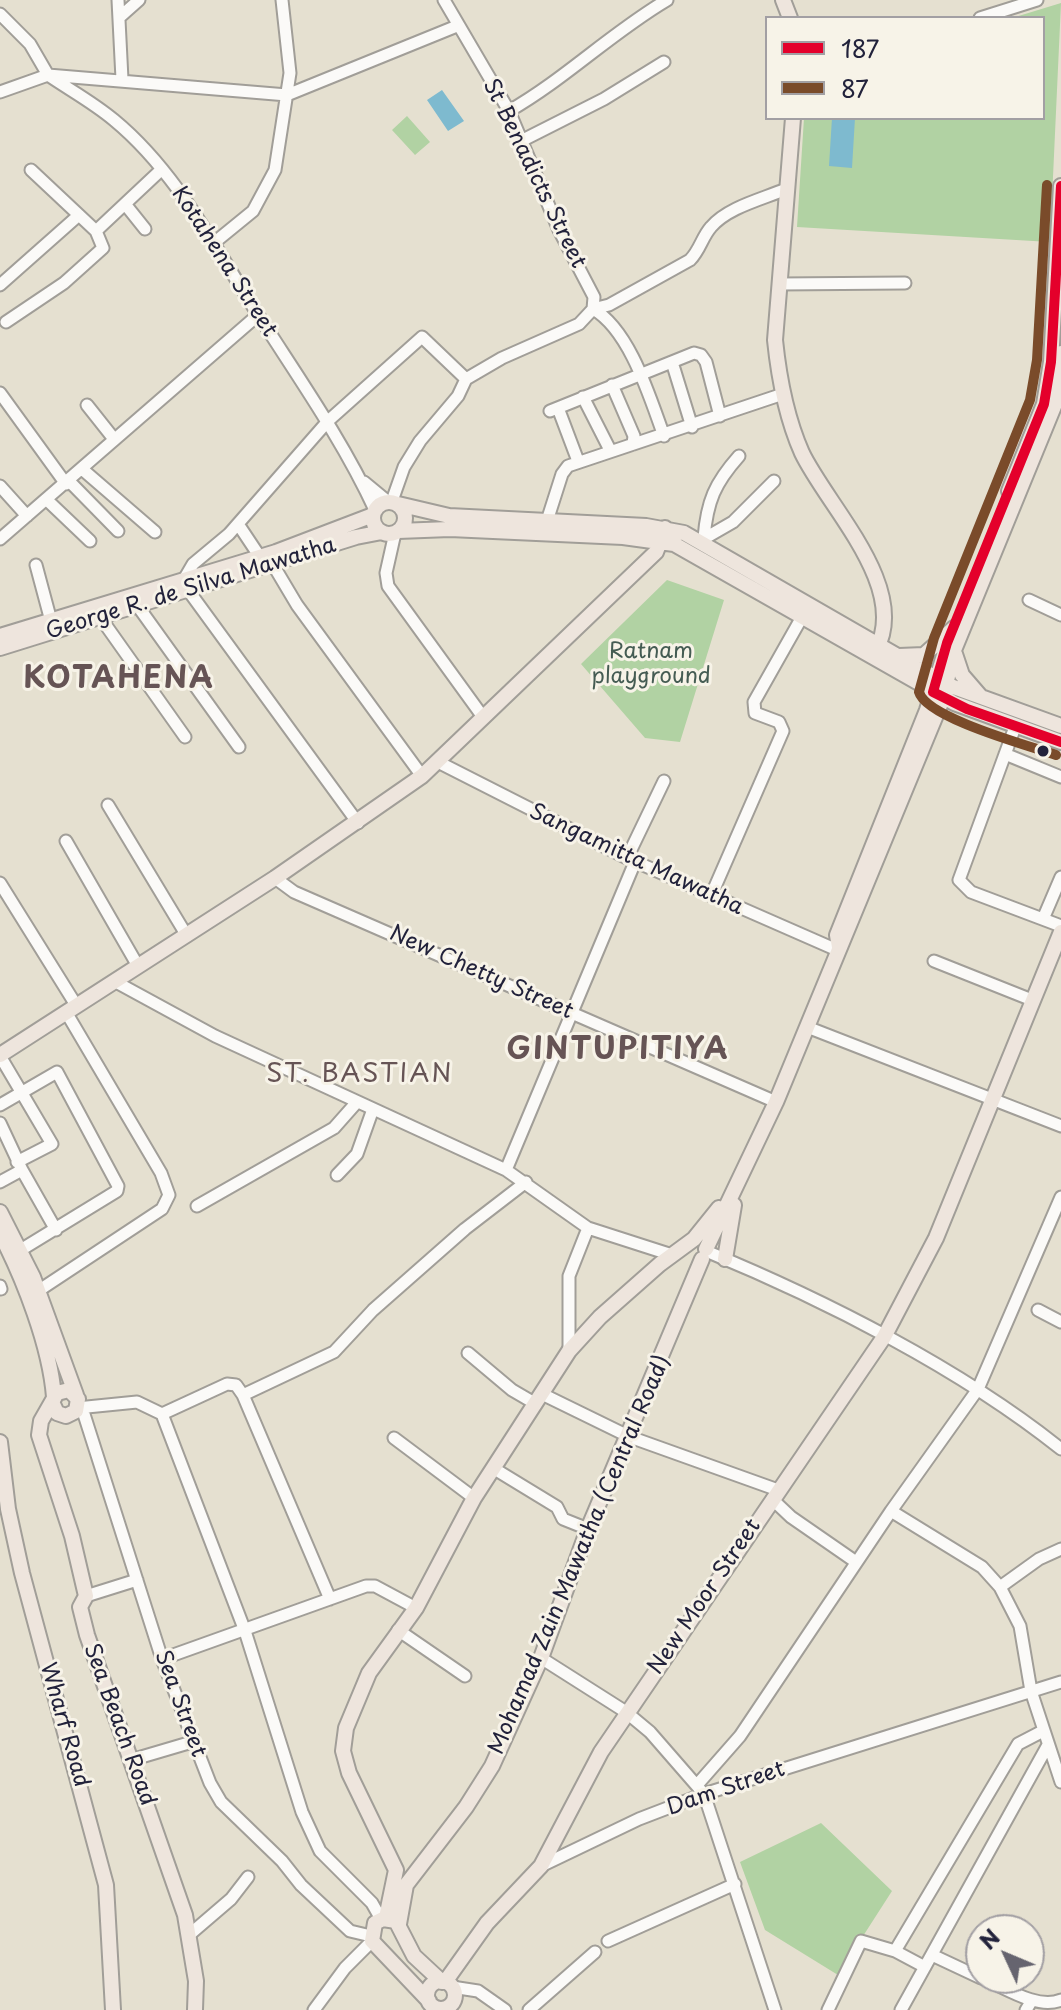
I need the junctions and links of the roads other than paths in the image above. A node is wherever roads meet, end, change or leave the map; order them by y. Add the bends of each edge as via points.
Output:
1 (118, 0) edge
2 (139, 0) edge
3 (282, 0) edge
4 (444, 0) edge
5 (667, 0) edge
6 (1037, 0) edge
7 (0, 14) edge
8 (121, 16) junction
9 (986, 16) edge
10 (457, 26) junction
11 (664, 62) dead end
12 (48, 75) junction
13 (122, 79) junction
14 (0, 92) edge
15 (287, 95) junction
16 (509, 111) junction
17 (793, 120) edge
18 (521, 141) junction
19 (162, 169) junction
20 (31, 170) dead end
21 (1061, 186) edge
22 (786, 189) junction
23 (125, 204) junction
24 (79, 215) junction
25 (145, 229) dead end
26 (96, 231) junction
27 (215, 242) junction
28 (905, 283) dead end
29 (779, 284) junction
30 (0, 285) edge
31 (593, 309) junction
32 (258, 315) junction
33 (6, 322) dead end
34 (1061, 353) edge
35 (672, 362) junction
36 (641, 373) junction
37 (1056, 374) edge
38 (466, 379) junction
39 (612, 385) junction
40 (0, 393) edge
41 (783, 394) junction
42 (583, 397) junction
43 (87, 405) dead end
44 (720, 416) junction
45 (328, 421) junction
46 (692, 427) junction
47 (664, 436) junction
48 (114, 439) junction
49 (633, 444) junction
50 (610, 450) junction
51 (739, 456) dead end
52 (578, 461) junction
53 (82, 469) junction
54 (774, 481) dead end
55 (67, 482) junction
56 (0, 486) edge
57 (47, 500) junction
58 (385, 506) junction
59 (27, 516) junction
60 (547, 521) junction
61 (238, 524) junction
62 (118, 531) dead end
63 (155, 532) dead end
64 (391, 532) junction
65 (645, 533) junction
66 (664, 535) junction
67 (0, 539) edge
68 (702, 539) junction
69 (90, 541) dead end
70 (266, 560) junction
71 (36, 565) dead end
72 (634, 571) junction
73 (187, 585) junction
74 (1029, 600) dead end
75 (137, 605) junction
76 (1061, 615) edge
77 (100, 617) junction
78 (802, 617) junction
79 (51, 621) junction
80 (954, 628) junction
81 (0, 636) edge
82 (0, 648) edge
83 (954, 650) junction
84 (875, 651) junction
85 (895, 655) junction
86 (941, 688) junction
87 (985, 701) junction
88 (483, 717) junction
89 (1061, 726) edge
90 (1015, 727) junction
91 (185, 737) dead end
92 (1061, 742) edge
93 (239, 747) dead end
94 (1005, 754) junction
95 (438, 762) junction
96 (422, 776) junction
97 (1061, 777) edge
98 (664, 781) dead end
99 (108, 805) dead end
100 (358, 823) junction
101 (66, 841) dead end
102 (631, 860) junction
103 (1061, 877) edge
104 (275, 878) junction
105 (0, 883) edge
106 (711, 896) junction
107 (1043, 919) junction
108 (1061, 929) edge
109 (187, 936) junction
110 (838, 949) junction
111 (934, 961) dead end
112 (138, 966) junction
113 (114, 981) junction
114 (1032, 1000) junction
115 (71, 1008) junction
116 (570, 1012) junction
117 (807, 1027) junction
118 (0, 1056) edge
119 (22, 1091) junction
120 (990, 1100) junction
121 (357, 1102) junction
122 (776, 1102) junction
123 (0, 1105) edge
124 (373, 1109) junction
125 (0, 1123) edge
126 (1061, 1126) edge
127 (20, 1166) junction
128 (506, 1170) junction
129 (337, 1175) dead end
130 (0, 1182) edge
131 (526, 1182) junction
132 (737, 1185) junction
133 (1061, 1197) edge
134 (197, 1206) dead end
135 (0, 1212) edge
136 (588, 1228) junction
137 (56, 1230) junction
138 (0, 1233) edge
139 (19, 1251) junction
140 (693, 1251) junction
141 (725, 1259) junction
142 (38, 1291) junction
143 (1038, 1310) dead end
144 (1061, 1322) edge
145 (884, 1337) junction
146 (569, 1351) junction
147 (468, 1353) dead end
148 (978, 1389) junction
149 (243, 1395) junction
150 (539, 1399) junction
151 (54, 1403) junction
152 (79, 1404) junction
153 (162, 1414) junction
154 (630, 1437) junction
155 (394, 1438) dead end
156 (0, 1442) edge
157 (1061, 1449) edge
158 (493, 1468) junction
159 (775, 1495) junction
160 (474, 1498) junction
161 (891, 1511) junction
162 (588, 1529) junction
163 (1061, 1549) edge
164 (856, 1562) junction
165 (137, 1580) junction
166 (1000, 1587) junction
167 (86, 1596) junction
168 (330, 1599) junction
169 (416, 1608) junction
170 (398, 1630) junction
171 (245, 1631) junction
172 (541, 1658) junction
173 (162, 1659) junction
174 (465, 1676) dead end
175 (1061, 1682) edge
176 (1031, 1691) junction
177 (626, 1712) junction
178 (1043, 1731) junction
179 (192, 1742) junction
180 (1048, 1745) junction
181 (131, 1760) junction
182 (1061, 1782) edge
183 (701, 1790) junction
184 (390, 1859) junction
185 (541, 1866) junction
186 (417, 1867) junction
187 (248, 1877) dead end
188 (735, 1884) junction
189 (392, 1924) junction
190 (189, 1935) junction
191 (374, 1941) junction
192 (608, 1941) dead end
193 (895, 1951) junction
194 (595, 1952) dead end
195 (932, 1955) junction
196 (925, 1967) junction
197 (965, 1970) edge
198 (446, 1983) junction
199 (1010, 1994) edge
200 (1061, 2000) edge
201 (1029, 2005) edge
202 (436, 2007) edge
203 (113, 2010) edge
204 (195, 2010) edge
205 (314, 2010) edge
206 (505, 2010) edge
207 (529, 2010) edge
208 (775, 2010) edge
209 (828, 2010) edge
210 (901, 2010) edge

1 - 8 street
2 - 8 street
3 - 15 street via 290,73
4 - 10 street, St Benadicts Street
5 - 16 street
6 - 9 street
7 - 12 street via 30,44
8 - 13 street
10 - 15 street
10 - 16 street, St Benadicts Street
11 - 18 street
12 - 13 street
12 - 14 street
12 - 19 street, Kotahena Street via 114,120
13 - 15 street
15 - 27 street via 275,170 253,211
16 - 18 street, St Benadicts Street
17 - 22 main road
18 - 31 street, St Benadicts Street via 594,297
19 - 23 street
19 - 27 street, Kotahena Street
20 - 24 street
21 - 37 main road
22 - 29 main road
22 - 31 street via 724,216 709,228 690,260
23 - 25 street
23 - 26 street
24 - 26 street
24 - 30 street
26 - 33 street via 103,248 64,283
27 - 32 street, Kotahena Street
28 - 29 street
29 - 41 main road via 775,340
31 - 36 street via 605,316
31 - 38 street via 579,324
32 - 45 street, Kotahena Street
32 - 48 street
34 - 37 main road
35 - 36 street
35 - 44 street via 701,355
35 - 46 street
36 - 39 street
36 - 47 street
37 - 80 main road
37 - 83 main road via 1055,404
38 - 45 street via 422,337
38 - 58 street via 412,454
39 - 42 street
39 - 49 street
40 - 55 street
41 - 44 street
41 - 84 main road via 803,454 874,570 884,625
42 - 50 street
42 - 52 street via 554,410
43 - 48 street
44 - 46 street
45 - 58 street, Kotahena Street via 364,482
45 - 61 street
46 - 47 street
47 - 49 street
48 - 53 street
49 - 50 street
50 - 52 street
51 - 68 street via 713,488
52 - 60 street via 562,474
53 - 55 street
53 - 63 street
54 - 68 street via 733,522
55 - 57 street
55 - 62 street
56 - 59 street
57 - 59 street
57 - 69 street
58 - 60 main road, George R. de Silva Mawatha via 449,516
58 - 64 main road via 375,525
58 - 64 main road via 405,517
58 - 70 main road, George R. de Silva Mawatha
59 - 67 street
60 - 65 main road, George R. de Silva Mawatha
61 - 70 street
61 - 73 street via 193,564
64 - 65 main road, George R. de Silva Mawatha
64 - 70 main road, George R. de Silva Mawatha
64 - 88 street via 388,586
65 - 66 main road, George R. de Silva Mawatha
65 - 72 main road
66 - 68 main road, George R. de Silva Mawatha
66 - 72 main road
66 - 78 main road, George R. de Silva Mawatha
68 - 84 main road, George R. de Silva Mawatha
70 - 73 main road, George R. de Silva Mawatha
70 - 96 street
71 - 79 street
72 - 88 main road
73 - 75 main road, George R. de Silva Mawatha
73 - 79 main road, George R. de Silva Mawatha
73 - 100 street
74 - 76 street
75 - 77 main road, George R. de Silva Mawatha
75 - 93 street
77 - 82 main road, George R. de Silva Mawatha
77 - 91 street
78 - 84 main road, George R. de Silva Mawatha
78 - 106 street via 754,702 755,713 779,722 783,731
79 - 81 main road, George R. de Silva Mawatha
80 - 85 main road via 924,655
80 - 86 main road
83 - 86 main road
83 - 87 main road via 964,678
84 - 85 main road, George R. de Silva Mawatha
84 - 86 main road, George R. de Silva Mawatha
85 - 86 main road, George R. de Silva Mawatha
86 - 87 main road
86 - 90 main road
86 - 110 main road via 837,935
87 - 89 main road
88 - 95 main road
90 - 92 main road
90 - 94 street
94 - 97 street
94 - 107 street via 960,885
95 - 96 main road
95 - 102 street, Sangamitta Mawatha
96 - 100 main road
98 - 102 street
99 - 109 street
100 - 104 main road
101 - 112 street
102 - 106 street, Sangamitta Mawatha
102 - 116 street
103 - 107 street
104 - 109 main road
104 - 116 street, New Chetty Street via 294,892
105 - 115 street
106 - 110 street, Sangamitta Mawatha
107 - 108 street
108 - 114 main road, New Moor Street
109 - 112 main road
110 - 117 main road
111 - 114 street
112 - 113 main road
113 - 115 main road
113 - 121 street via 161,1010
114 - 120 main road, New Moor Street
115 - 118 main road
115 - 142 street via 169,1195 162,1209
116 - 122 street, New Chetty Street
116 - 128 street
117 - 120 street
117 - 122 main road
118 - 119 street
119 - 123 street
119 - 127 street via 52,1144
119 - 137 street via 57,1072 118,1186
120 - 126 street
120 - 145 main road, New Moor Street via 936,1238
121 - 124 street
121 - 134 street via 334,1128
122 - 132 main road
124 - 128 street
124 - 129 street via 357,1154
125 - 127 street
127 - 130 street
127 - 137 street
128 - 131 street
131 - 136 street
131 - 149 street via 373,1310 334,1352
132 - 140 main road
132 - 141 main road
133 - 148 street
135 - 139 main road
136 - 140 street
136 - 146 street via 569,1276
137 - 139 street
138 - 151 main road via 51,1369
139 - 142 main road
140 - 141 street
140 - 146 main road via 600,1317
140 - 154 main road, Mohamad Zain Mawatha (Central Road)
141 - 145 street
142 - 152 main road
143 - 144 street
145 - 148 street
145 - 159 main road, New Moor Street
146 - 150 main road
147 - 150 street via 512,1390
148 - 157 street
148 - 161 street
149 - 153 street via 236,1385 227,1384
149 - 168 street
150 - 154 street
150 - 158 main road
151 - 152 main road via 66,1416
151 - 152 main road via 65,1390
151 - 167 main road, Sea Beach Road via 42,1442
152 - 153 street via 137,1402
152 - 165 street, Sea Street
153 - 171 street
154 - 159 street
154 - 162 main road, Mohamad Zain Mawatha (Central Road)
155 - 160 street
156 - 203 main road, Wharf Road via 22,1573 106,1885
158 - 160 main road
158 - 162 street via 557,1507 563,1519
159 - 164 street
159 - 177 main road, New Moor Street
160 - 169 main road
161 - 164 street
161 - 166 street via 982,1567
162 - 172 main road, Mohamad Zain Mawatha (Central Road)
163 - 166 street
164 - 183 street
165 - 167 street
165 - 173 street, Sea Street
166 - 176 street via 1020,1626
167 - 181 main road, Sea Beach Road via 82,1616
168 - 169 street via 371,1586
168 - 171 street
169 - 170 main road
170 - 174 street
170 - 184 main road via 369,1673 346,1728 343,1751
171 - 173 street
171 - 189 street via 302,1812 320,1851
172 - 177 street
172 - 186 main road, Mohamad Zain Mawatha (Central Road) via 492,1766
173 - 179 street, Sea Street
175 - 176 street, Dam Street
176 - 178 street
176 - 183 street, Dam Street
177 - 183 street
177 - 185 main road, New Moor Street
178 - 180 street
178 - 193 street via 1018,1744
179 - 181 street
179 - 191 street, Sea Street via 221,1802 350,1931
180 - 182 street
180 - 195 street
181 - 190 main road, Sea Beach Road
183 - 185 street, Dam Street
183 - 188 street
184 - 186 main road via 405,1869
184 - 189 main road via 396,1876
185 - 198 main road, Dam Street via 487,1923
186 - 189 main road, Mohamad Zain Mawatha (Central Road)
187 - 190 street
188 - 192 street
188 - 208 street
189 - 191 main road via 372,1927
189 - 191 main road via 393,1948
189 - 198 main road via 414,1956
190 - 204 main road, Sea Beach Road
191 - 202 main road, Sea Street
191 - 205 street via 345,1968
193 - 196 street
193 - 209 street via 859,1942
194 - 207 street
195 - 196 street
195 - 197 street
196 - 210 street
198 - 202 main road via 429,1989
198 - 202 main road via 455,1999
198 - 206 street via 478,1991
199 - 201 street
200 - 201 street

